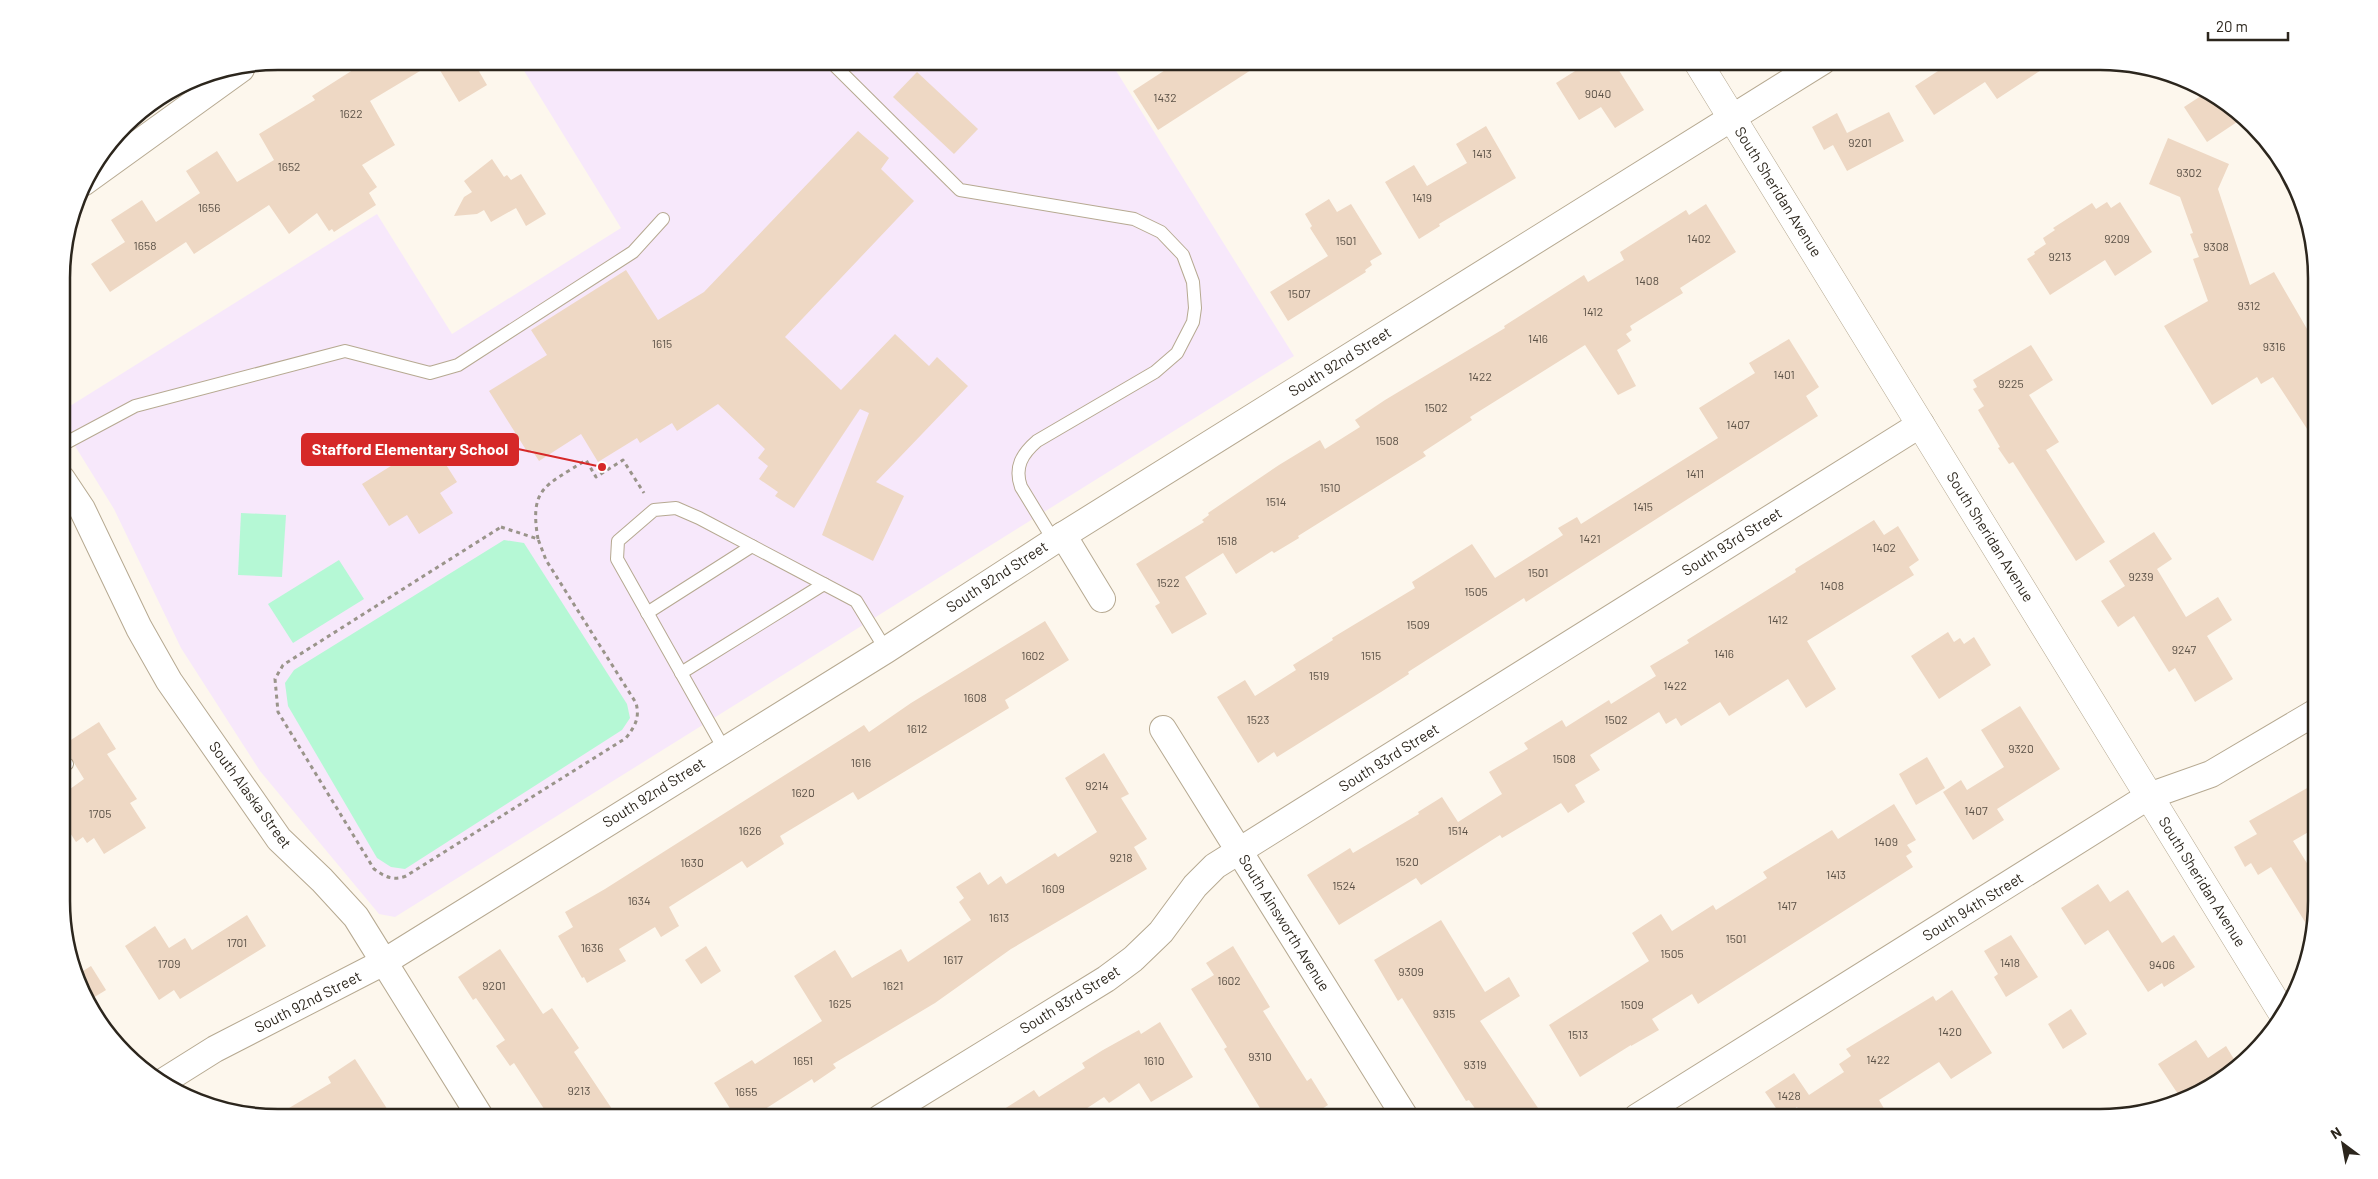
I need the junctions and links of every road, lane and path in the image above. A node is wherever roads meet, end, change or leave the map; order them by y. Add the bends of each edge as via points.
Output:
1 (839, 70) edge
2 (1703, 70) edge
3 (1809, 70) edge
4 (231, 75) edge
5 (1732, 118) junction
6 (100, 171) edge
7 (663, 220) dead end
8 (1921, 424) junction
9 (70, 441) edge
10 (70, 490) edge
11 (654, 510) junction
12 (1058, 538) junction
13 (538, 539) junction
14 (752, 546) junction
15 (824, 584) junction
16 (1102, 598) dead end
17 (647, 613) junction
18 (886, 650) junction
19 (681, 673) junction
20 (2308, 717) edge
21 (1163, 728) dead end
22 (724, 749) junction
23 (2149, 796) junction
24 (1239, 851) junction
25 (384, 962) junction
26 (2279, 1007) edge
27 (168, 1078) edge
28 (475, 1109) edge
29 (895, 1109) edge
30 (1399, 1109) edge
31 (1650, 1109) edge

1 - 12 lane via 960,190 1134,219 1161,232 1183,255 1193,282 1195,308 1193,322 1176,353 1155,372 1037,441 1020,463 1018,478 1021,487
2 - 5 street, South Sheridan Avenue
3 - 5 street, South 92nd Street
4 - 6 street
5 - 8 street, South Sheridan Avenue
5 - 12 street, South 92nd Street
7 - 9 lane via 633,252 458,365 430,373 345,351 135,406
8 - 23 street, South Sheridan Avenue
8 - 24 street, South 93rd Street
10 - 25 street, South Alaska Street via 169,681 279,839 342,899
11 - 13 path via 623,460 596,478 586,460 548,485 537,500 534,516
11 - 14 lane via 676,508
11 - 17 lane via 618,541 617,559
12 - 16 street
12 - 18 street, South 92nd Street
13 - 13 path via 501,527 283,665 275,679 278,712 374,869 384,876 398,879 406,876 626,738 635,726 636,703 546,560
14 - 15 lane
14 - 17 lane
15 - 18 lane via 856,601
15 - 19 lane
17 - 19 lane
18 - 22 street, South 92nd Street
19 - 22 lane
20 - 23 street, South 94th Street via 2211,774
21 - 24 street, South Ainsworth Avenue
22 - 25 street, South 92nd Street
23 - 26 street, South Sheridan Avenue
23 - 31 street, South 94th Street
24 - 29 street, South 93rd Street via 1215,866 1195,886 1161,932 1133,960 1106,980
24 - 30 street, South Ainsworth Avenue
25 - 27 street, South 92nd Street via 215,1049
25 - 28 street, South Alaska Street

